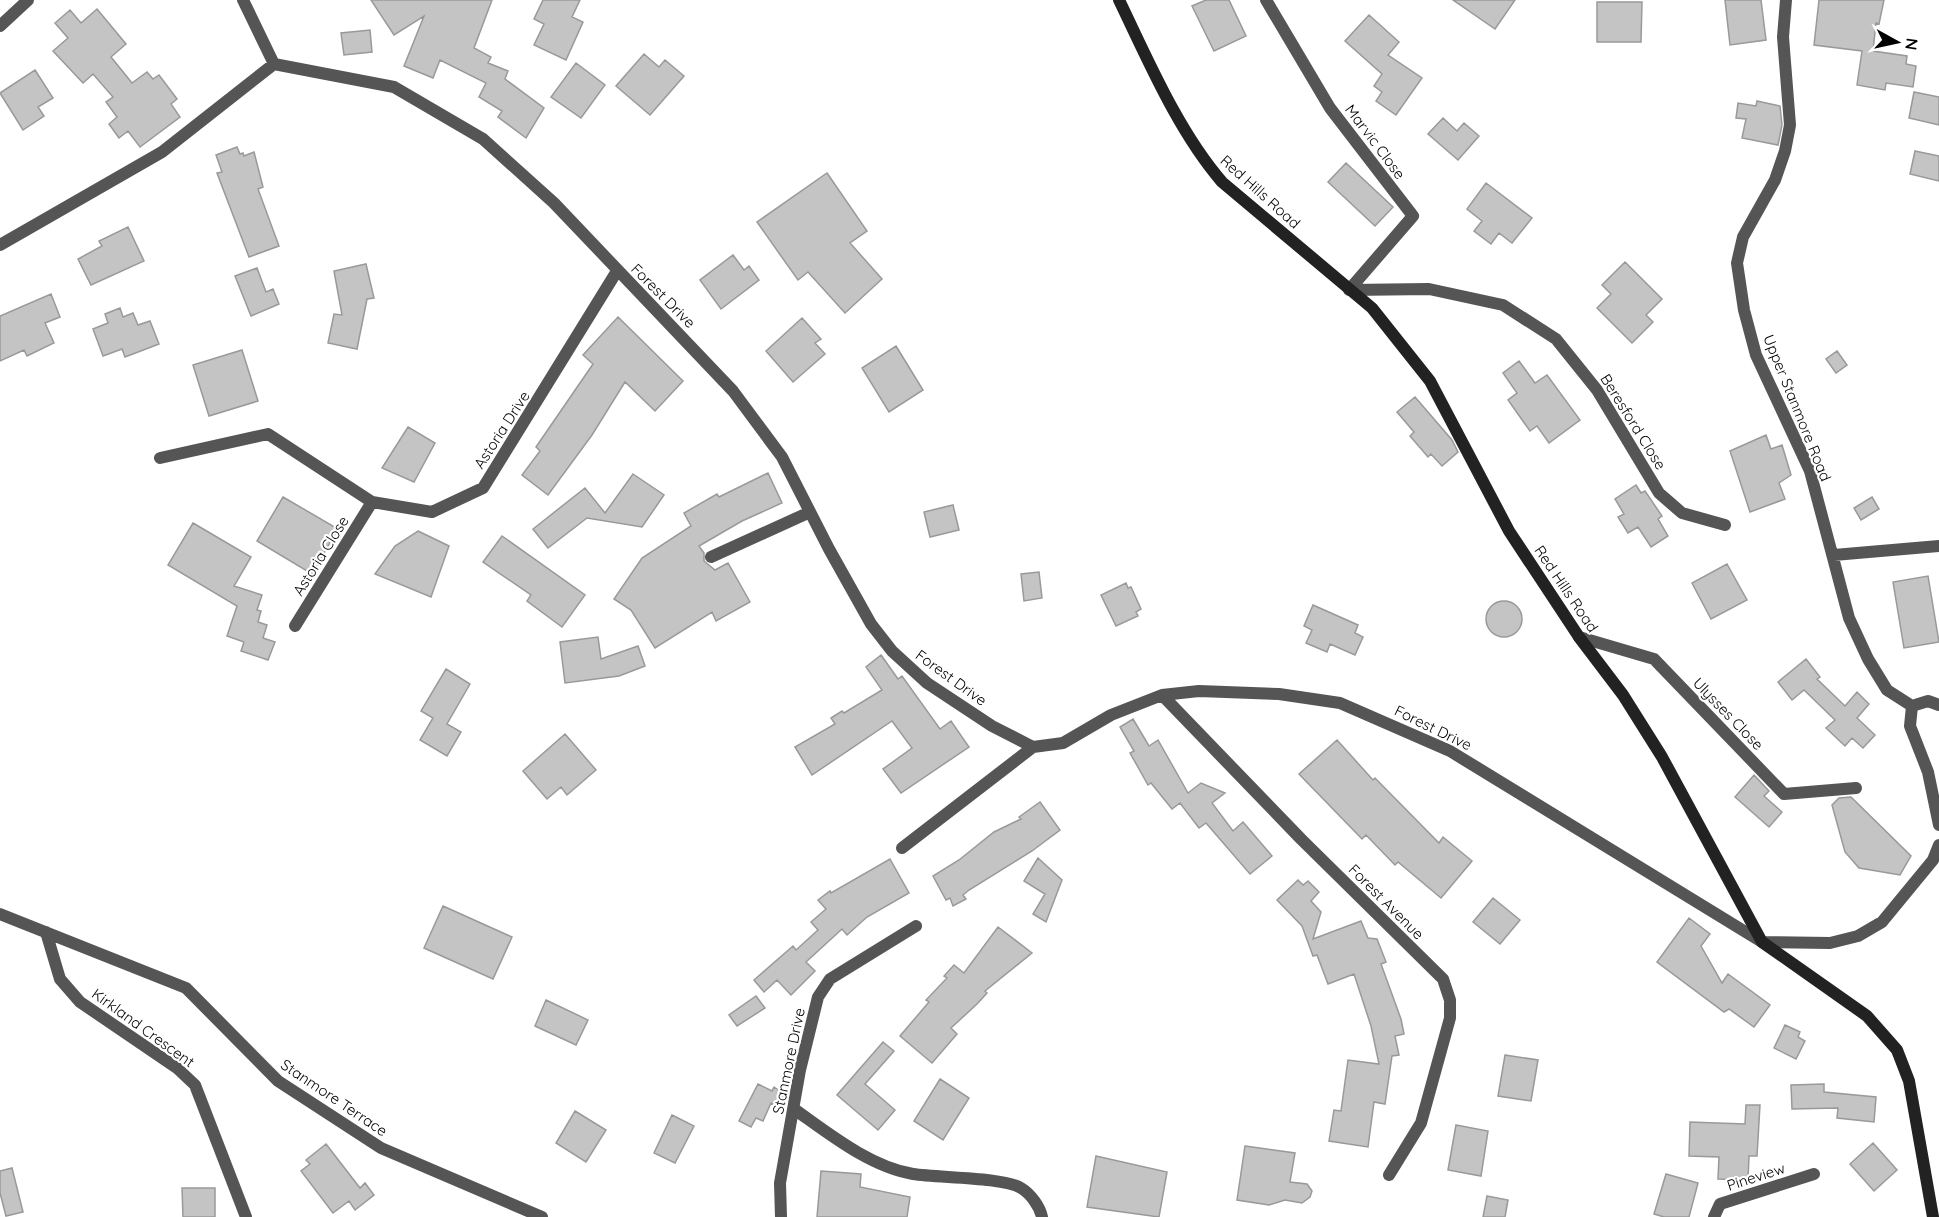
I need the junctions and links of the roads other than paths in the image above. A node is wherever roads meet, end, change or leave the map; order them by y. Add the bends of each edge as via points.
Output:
1 (28, 0) edge
2 (243, 0) edge
3 (1119, 0) edge
4 (1266, 0) edge
5 (1786, 0) edge
6 (0, 26) edge
7 (274, 64) junction
8 (0, 245) edge
9 (617, 271) junction
10 (1349, 290) junction
11 (160, 458) dead end
12 (372, 502) junction
13 (810, 512) junction
14 (1725, 525) dead end
15 (1939, 546) edge
16 (1834, 555) junction
17 (711, 557) dead end
18 (295, 626) dead end
19 (1579, 636) junction
20 (1162, 695) junction
21 (1939, 705) edge
22 (1912, 706) junction
23 (1033, 747) junction
24 (1856, 788) dead end
25 (1939, 825) edge
26 (1939, 845) edge
27 (902, 848) dead end
28 (0, 914) edge
29 (916, 926) dead end
30 (46, 932) junction
31 (1762, 942) junction
32 (794, 1109) junction
33 (1814, 1174) dead end
34 (1389, 1175) dead end
35 (246, 1217) edge
36 (542, 1217) edge
37 (781, 1217) edge
38 (1042, 1217) edge
39 (1714, 1217) edge
40 (1933, 1217) edge

1 - 6 street
2 - 7 street
3 - 10 main road, Red Hills Road via 1152,69 1206,164
4 - 10 street, Marvic Close via 1330,108 1413,216
5 - 16 street, Upper Stanmore Road via 1783,37 1789,134 1775,180 1743,237 1737,263 1756,355 1810,471
7 - 8 street via 162,152
7 - 9 street, Forest Drive via 394,87 483,139 554,203
9 - 12 street, Astoria Drive via 483,488 432,512
9 - 13 street, Forest Drive via 733,391 782,457
10 - 14 street, Beresford Close via 1429,289 1503,305 1556,339 1597,390 1659,493 1682,513
10 - 19 main road, Red Hills Road via 1372,308 1430,381 1509,531
11 - 12 street, Astoria Drive via 268,435
12 - 18 street, Astoria Close
13 - 17 street
13 - 23 street, Forest Drive via 871,624 892,651 927,683 992,726
15 - 16 street
16 - 22 street, Upper Stanmore Road via 1849,618 1868,659 1887,690
19 - 24 street, Ulysses Close via 1654,659 1784,794
19 - 31 main road, Red Hills Road via 1662,757
20 - 23 street, Forest Drive via 1111,715 1063,743
20 - 31 street, Forest Drive via 1198,691 1279,694 1354,707 1450,750
20 - 34 street, Forest Avenue via 1443,979 1450,1000 1450,1018 1421,1124
21 - 22 street via 1928,701
22 - 25 street via 1910,726 1928,772
23 - 27 street
26 - 31 street via 1933,860 1882,922 1858,936 1830,943
28 - 30 street, Stanmore Terrace
29 - 32 street, Stanmore Drive via 830,979 818,997
30 - 35 street, Kirkland Crescent via 60,979 80,1002 177,1068 195,1085
30 - 36 street, Stanmore Terrace via 186,988 278,1081 381,1148
31 - 40 main road, Red Hills Road via 1867,1016 1897,1050 1909,1081
32 - 37 street, Stanmore Drive via 780,1183
32 - 38 street via 859,1154 910,1174 1003,1182 1022,1188 1040,1208
33 - 39 street, Pineview via 1720,1204

